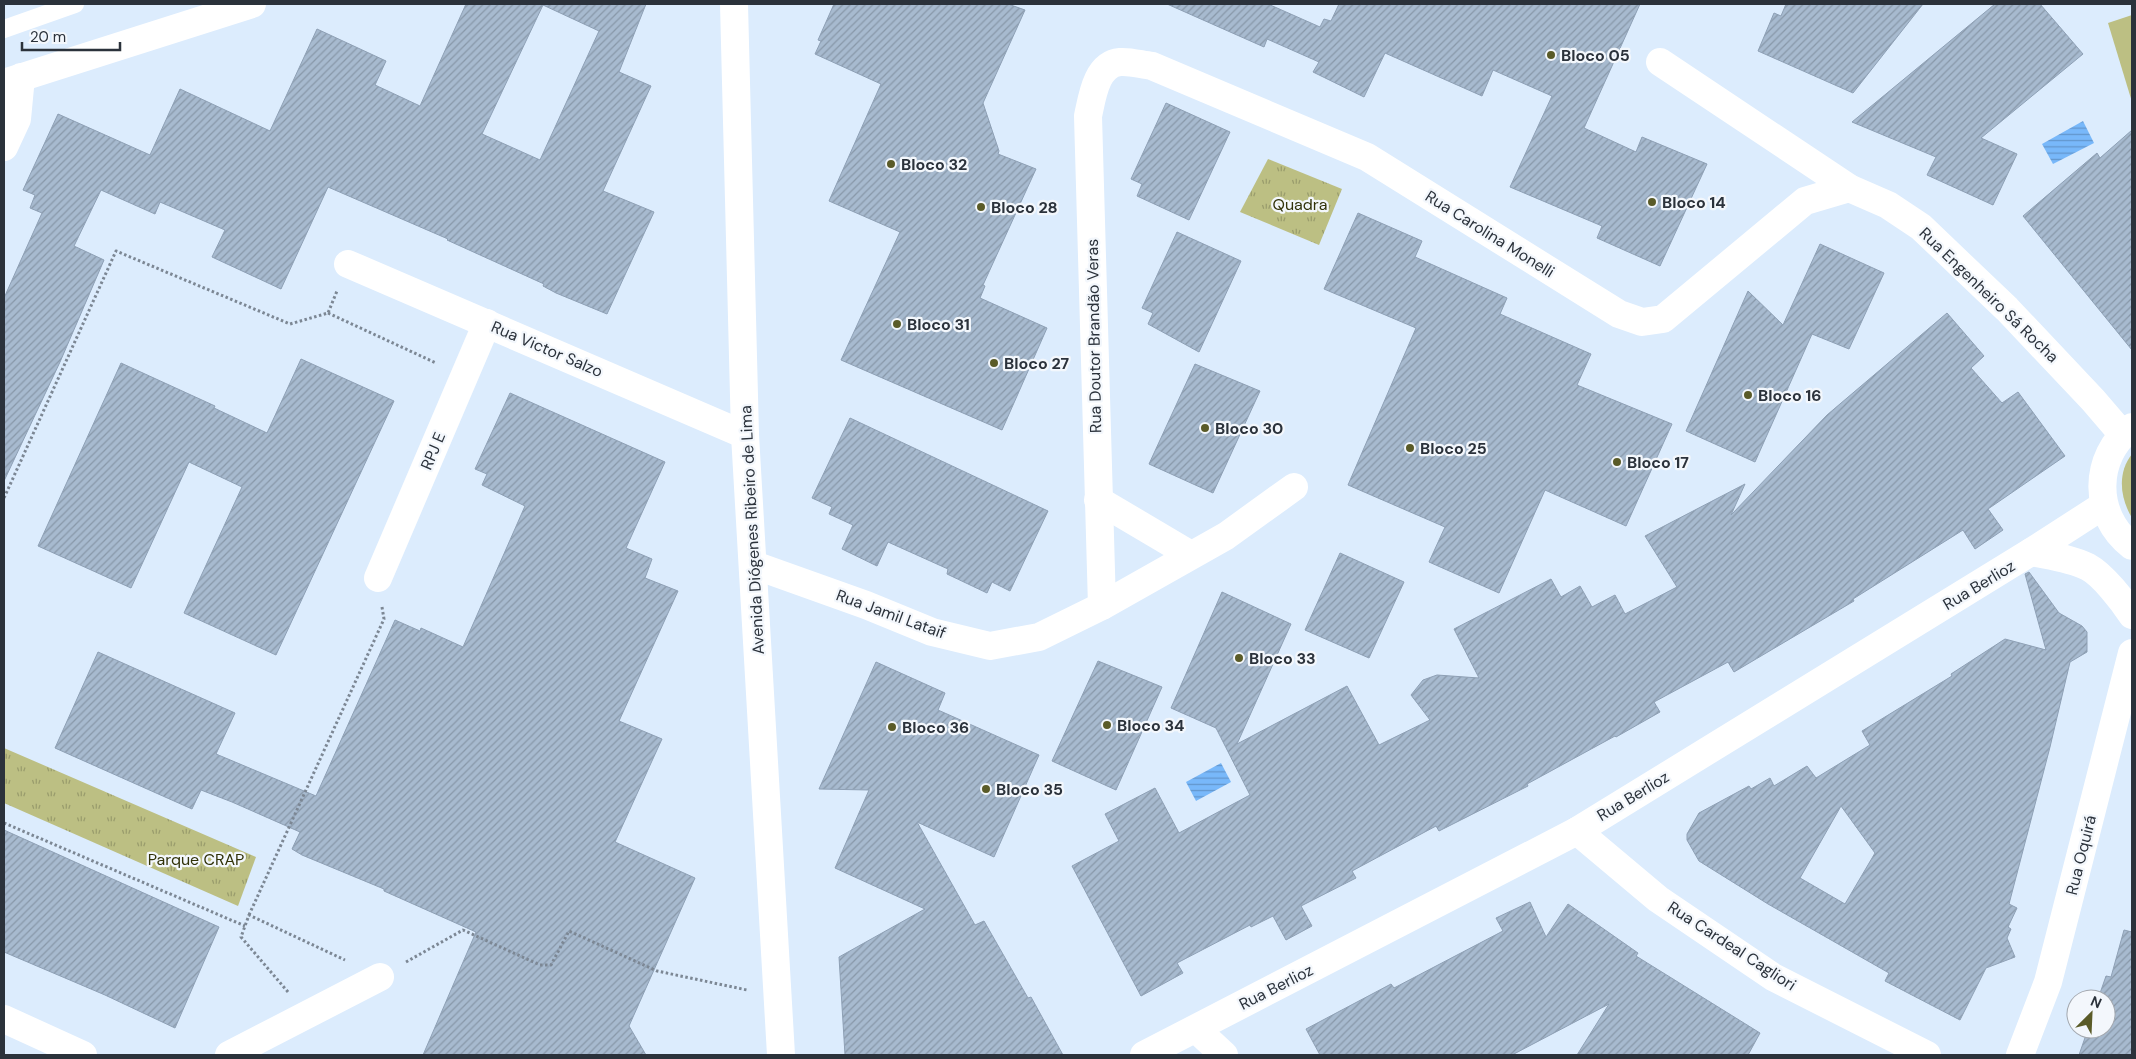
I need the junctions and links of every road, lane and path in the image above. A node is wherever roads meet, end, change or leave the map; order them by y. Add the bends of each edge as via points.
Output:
1 (75, 4) edge
2 (252, 4) edge
3 (734, 4) edge
4 (4, 29) edge
5 (1660, 62) dead end
6 (1105, 69) joint
7 (13, 80) edge
8 (4, 147) edge
9 (1849, 188) junction
10 (348, 264) joint
11 (328, 312) junction
12 (487, 323) junction
13 (441, 366) dead end
14 (2128, 431) edge
15 (745, 434) junction
16 (1294, 487) dead end
17 (4, 498) edge
18 (1098, 500) junction
19 (2104, 505) junction
20 (2132, 546) edge
21 (2031, 552) junction
22 (1191, 556) junction
23 (754, 565) junction
24 (378, 578) dead end
25 (1102, 606) junction
26 (2132, 615) edge
27 (384, 619) dead end
28 (2132, 653) edge
29 (4, 823) edge
30 (1577, 830) junction
31 (248, 916) junction
32 (245, 926) junction
33 (380, 977) junction
34 (777, 997) junction
35 (308, 1014) junction
36 (4, 1019) edge
37 (1196, 1029) junction
38 (83, 1055) edge
39 (229, 1055) edge
40 (781, 1055) edge
41 (1144, 1055) edge
42 (1224, 1055) edge
43 (1927, 1055) edge
44 (2020, 1055) edge

1 - 4 lane
2 - 7 street
3 - 15 street, Avenida Diógenes Ribeiro de Lima
5 - 9 street, Rua Engenheiro Sá Rocha
6 - 9 street, Rua Carolina Monelli via 1119,62 1152,66 1367,157 1619,314 1642,322 1663,320 1805,200
6 - 18 street, Rua Doutor Brandão Veras via 1093,89 1088,116
7 - 8 street via 17,119
9 - 14 street, Rua Engenheiro Sá Rocha via 1888,206 1921,227 2007,308 2093,400
10 - 11 path
10 - 12 street, Rua Victor Salzo
11 - 13 path
11 - 17 path via 290,324 116,251
12 - 15 street, Rua Victor Salzo
12 - 24 street, RPJ E
14 - 19 street via 2109,454 2104,468
15 - 23 street, Avenida Diógenes Ribeiro de Lima
16 - 22 street, Rua Jamil Lataif via 1226,536
18 - 22 street
18 - 25 street, Rua Doutor Brandão Veras
19 - 20 street via 2120,535
19 - 21 street, Rua Berlioz
21 - 26 street via 2089,568 2119,596
21 - 30 street, Rua Berlioz
22 - 25 street, Rua Jamil Lataif
23 - 25 street, Rua Jamil Lataif via 932,632 990,646 1039,637
23 - 34 street, Avenida Diógenes Ribeiro de Lima
27 - 31 path
28 - 44 street, Rua Oquirá via 2048,982
29 - 32 path
30 - 37 street, Rua Berlioz
30 - 43 street, Rua Cardeal Cagliori via 1658,899 1773,977
31 - 32 path
31 - 33 path
32 - 35 path via 241,938
33 - 34 path via 464,930 540,965 551,965 569,931 657,971
33 - 35 street
34 - 40 street, Avenida Diógenes Ribeiro de Lima
35 - 39 street
36 - 38 street
37 - 41 street, Rua Berlioz
37 - 42 street

